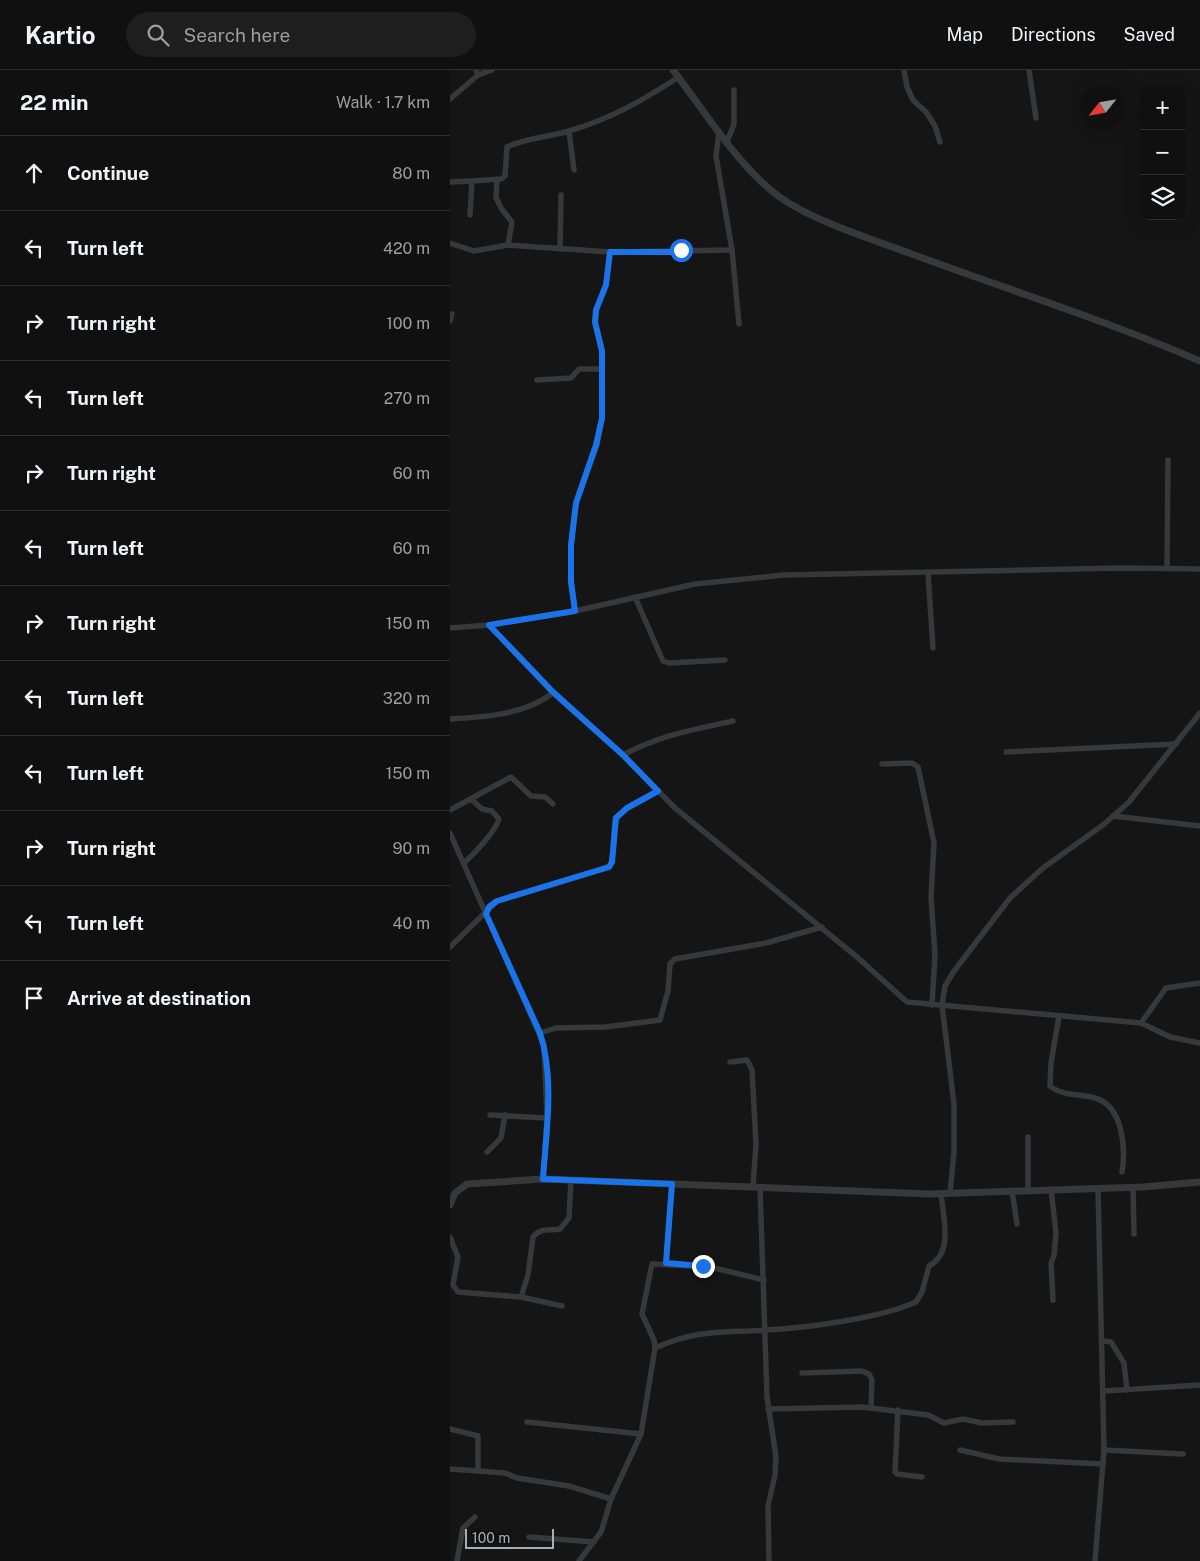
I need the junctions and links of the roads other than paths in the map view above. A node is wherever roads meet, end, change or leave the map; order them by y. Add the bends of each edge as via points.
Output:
1 (492, 70) edge
2 (673, 70) edge
3 (904, 70) edge
4 (1029, 70) edge
5 (477, 73) edge
6 (679, 77) junction
7 (734, 90) dead end
8 (450, 99) edge
9 (1036, 118) dead end
10 (719, 130) junction
11 (569, 131) junction
12 (728, 142) junction
13 (940, 142) dead end
14 (574, 170) dead end
15 (472, 181) junction
16 (497, 181) junction
17 (450, 182) edge
18 (561, 195) dead end
19 (470, 214) dead end
20 (450, 243) edge
21 (508, 245) junction
22 (560, 249) junction
23 (732, 250) junction
24 (610, 252) junction
25 (452, 314) dead end
26 (450, 321) edge
27 (739, 324) dead end
28 (1200, 361) edge
29 (602, 369) junction
30 (537, 380) dead end
31 (1168, 460) dead end
32 (1167, 568) junction
33 (1200, 569) edge
34 (928, 573) junction
35 (635, 597) junction
36 (575, 611) junction
37 (489, 625) junction
38 (450, 628) edge
39 (933, 648) dead end
40 (724, 660) dead end
41 (553, 692) junction
42 (1200, 713) edge
43 (450, 719) edge
44 (733, 721) dead end
45 (1176, 744) junction
46 (1006, 752) dead end
47 (623, 755) junction
48 (882, 764) dead end
49 (658, 791) junction
50 (471, 799) junction
51 (553, 804) dead end
52 (450, 810) edge
53 (1113, 816) junction
54 (1200, 826) edge
55 (450, 833) edge
56 (464, 863) junction
57 (486, 914) junction
58 (822, 927) junction
59 (450, 947) edge
60 (1200, 982) edge
61 (932, 1004) junction
62 (942, 1005) junction
63 (1059, 1016) junction
64 (1141, 1023) junction
65 (540, 1033) junction
66 (1200, 1043) edge
67 (730, 1062) dead end
68 (490, 1114) dead end
69 (505, 1115) junction
70 (547, 1118) junction
71 (1028, 1137) dead end
72 (487, 1152) dead end
73 (1122, 1172) dead end
74 (543, 1179) junction
75 (571, 1180) junction
76 (1200, 1182) edge
77 (672, 1184) junction
78 (756, 1186) junction
79 (1133, 1187) junction
80 (1098, 1188) junction
81 (1051, 1189) junction
82 (1028, 1190) junction
83 (1012, 1191) junction
84 (950, 1193) junction
85 (941, 1194) junction
86 (450, 1205) edge
87 (1017, 1224) dead end
88 (1134, 1234) dead end
89 (450, 1237) edge
90 (666, 1263) junction
91 (764, 1280) junction
92 (520, 1297) junction
93 (1053, 1300) dead end
94 (562, 1306) dead end
95 (766, 1330) junction
96 (1103, 1341) junction
97 (655, 1348) junction
98 (802, 1373) dead end
99 (1200, 1385) edge
100 (1127, 1390) junction
101 (1104, 1391) junction
102 (871, 1407) junction
103 (768, 1409) junction
104 (898, 1410) junction
105 (527, 1422) dead end
106 (1014, 1422) dead end
107 (450, 1429) edge
108 (641, 1434) junction
109 (960, 1450) dead end
110 (1104, 1450) junction
111 (1183, 1454) dead end
112 (1104, 1464) junction
113 (450, 1470) edge
114 (478, 1470) junction
115 (922, 1477) dead end
116 (612, 1499) junction
117 (475, 1517) dead end
118 (529, 1537) dead end
119 (594, 1542) junction
120 (457, 1561) edge
121 (579, 1561) edge
122 (769, 1561) edge
123 (1095, 1561) edge

1 - 5 street
2 - 6 street
3 - 13 street via 913,100 926,112
4 - 9 street
5 - 8 street
6 - 10 street
6 - 11 street via 632,108
7 - 12 street via 735,118
10 - 12 street
10 - 23 street via 716,156
11 - 14 street
11 - 16 street via 506,147 505,176
12 - 28 street via 777,196 804,210 867,237 1120,328
15 - 16 street
15 - 17 street
15 - 19 street
16 - 21 street via 496,197 512,222
18 - 22 street
20 - 21 street via 474,251
21 - 22 street
22 - 24 street
23 - 24 street
23 - 27 street
24 - 29 street via 606,285 595,316
25 - 26 street
29 - 30 street via 579,369 569,378
29 - 36 street via 602,418 576,503 571,545
31 - 32 street
32 - 33 street
32 - 34 street
34 - 35 street via 783,575 695,584
34 - 39 street
35 - 36 street
35 - 40 street via 663,661
36 - 37 street
37 - 38 street
37 - 41 street
41 - 43 street via 531,705 493,716
41 - 47 street
42 - 45 street
44 - 47 street via 660,737
45 - 46 street
45 - 53 street via 1139,791
47 - 49 street
48 - 61 street via 912,763 918,767 932,833 931,905 935,955
49 - 57 street via 616,818 609,867 497,901
49 - 58 street
50 - 51 street via 511,776 531,796 545,797
50 - 52 street
50 - 56 street via 499,819 478,850
53 - 54 street
53 - 62 street via 1043,868 1010,898 954,971 945,986
55 - 56 street
56 - 57 street
57 - 59 street
57 - 65 street
58 - 61 street via 906,1002
58 - 65 street via 766,942 674,959 670,964 668,991 660,1020 606,1027 556,1028
60 - 64 street via 1166,988
61 - 62 street
62 - 63 street
62 - 84 street via 954,1104
63 - 64 street
63 - 73 street via 1050,1086 1056,1091 1097,1098 1107,1106 1123,1137
64 - 66 street via 1170,1037
65 - 70 street via 546,1053
67 - 78 street via 747,1060 751,1065
68 - 69 street
69 - 70 street
69 - 72 street via 501,1138
70 - 74 street
71 - 82 street
74 - 75 street
74 - 86 street via 467,1184 455,1193
75 - 77 street
75 - 92 street via 569,1218 560,1229 536,1231 528,1275
76 - 79 street
77 - 78 street
77 - 90 street
78 - 85 street
78 - 91 street
79 - 80 street
79 - 88 street
80 - 81 street
80 - 96 street
81 - 82 street
81 - 93 street via 1056,1233 1054,1256 1050,1263
82 - 83 street
83 - 84 street
83 - 87 street
84 - 85 street
85 - 95 street via 944,1251 938,1261 929,1266 916,1302 903,1308 853,1318
89 - 92 street via 458,1257 455,1290
90 - 91 street via 710,1267
90 - 97 street via 652,1264 642,1310
91 - 95 street
92 - 94 street
95 - 97 street via 702,1333
95 - 103 street
96 - 100 street via 1111,1342 1124,1363
96 - 101 street
97 - 108 street
98 - 102 street via 862,1371 869,1374 872,1380
99 - 100 street
100 - 101 street
101 - 110 street
102 - 103 street
102 - 104 street
103 - 122 street via 776,1466 768,1506
104 - 106 street via 928,1415 944,1423 963,1419 982,1423
104 - 115 street via 894,1472
105 - 108 street
107 - 114 street via 478,1436
108 - 116 street
109 - 112 street via 999,1459
110 - 111 street
110 - 112 street
112 - 123 street
113 - 114 street
114 - 116 street via 569,1486
116 - 119 street via 601,1532
117 - 120 street via 463,1528
118 - 119 street
119 - 121 street

